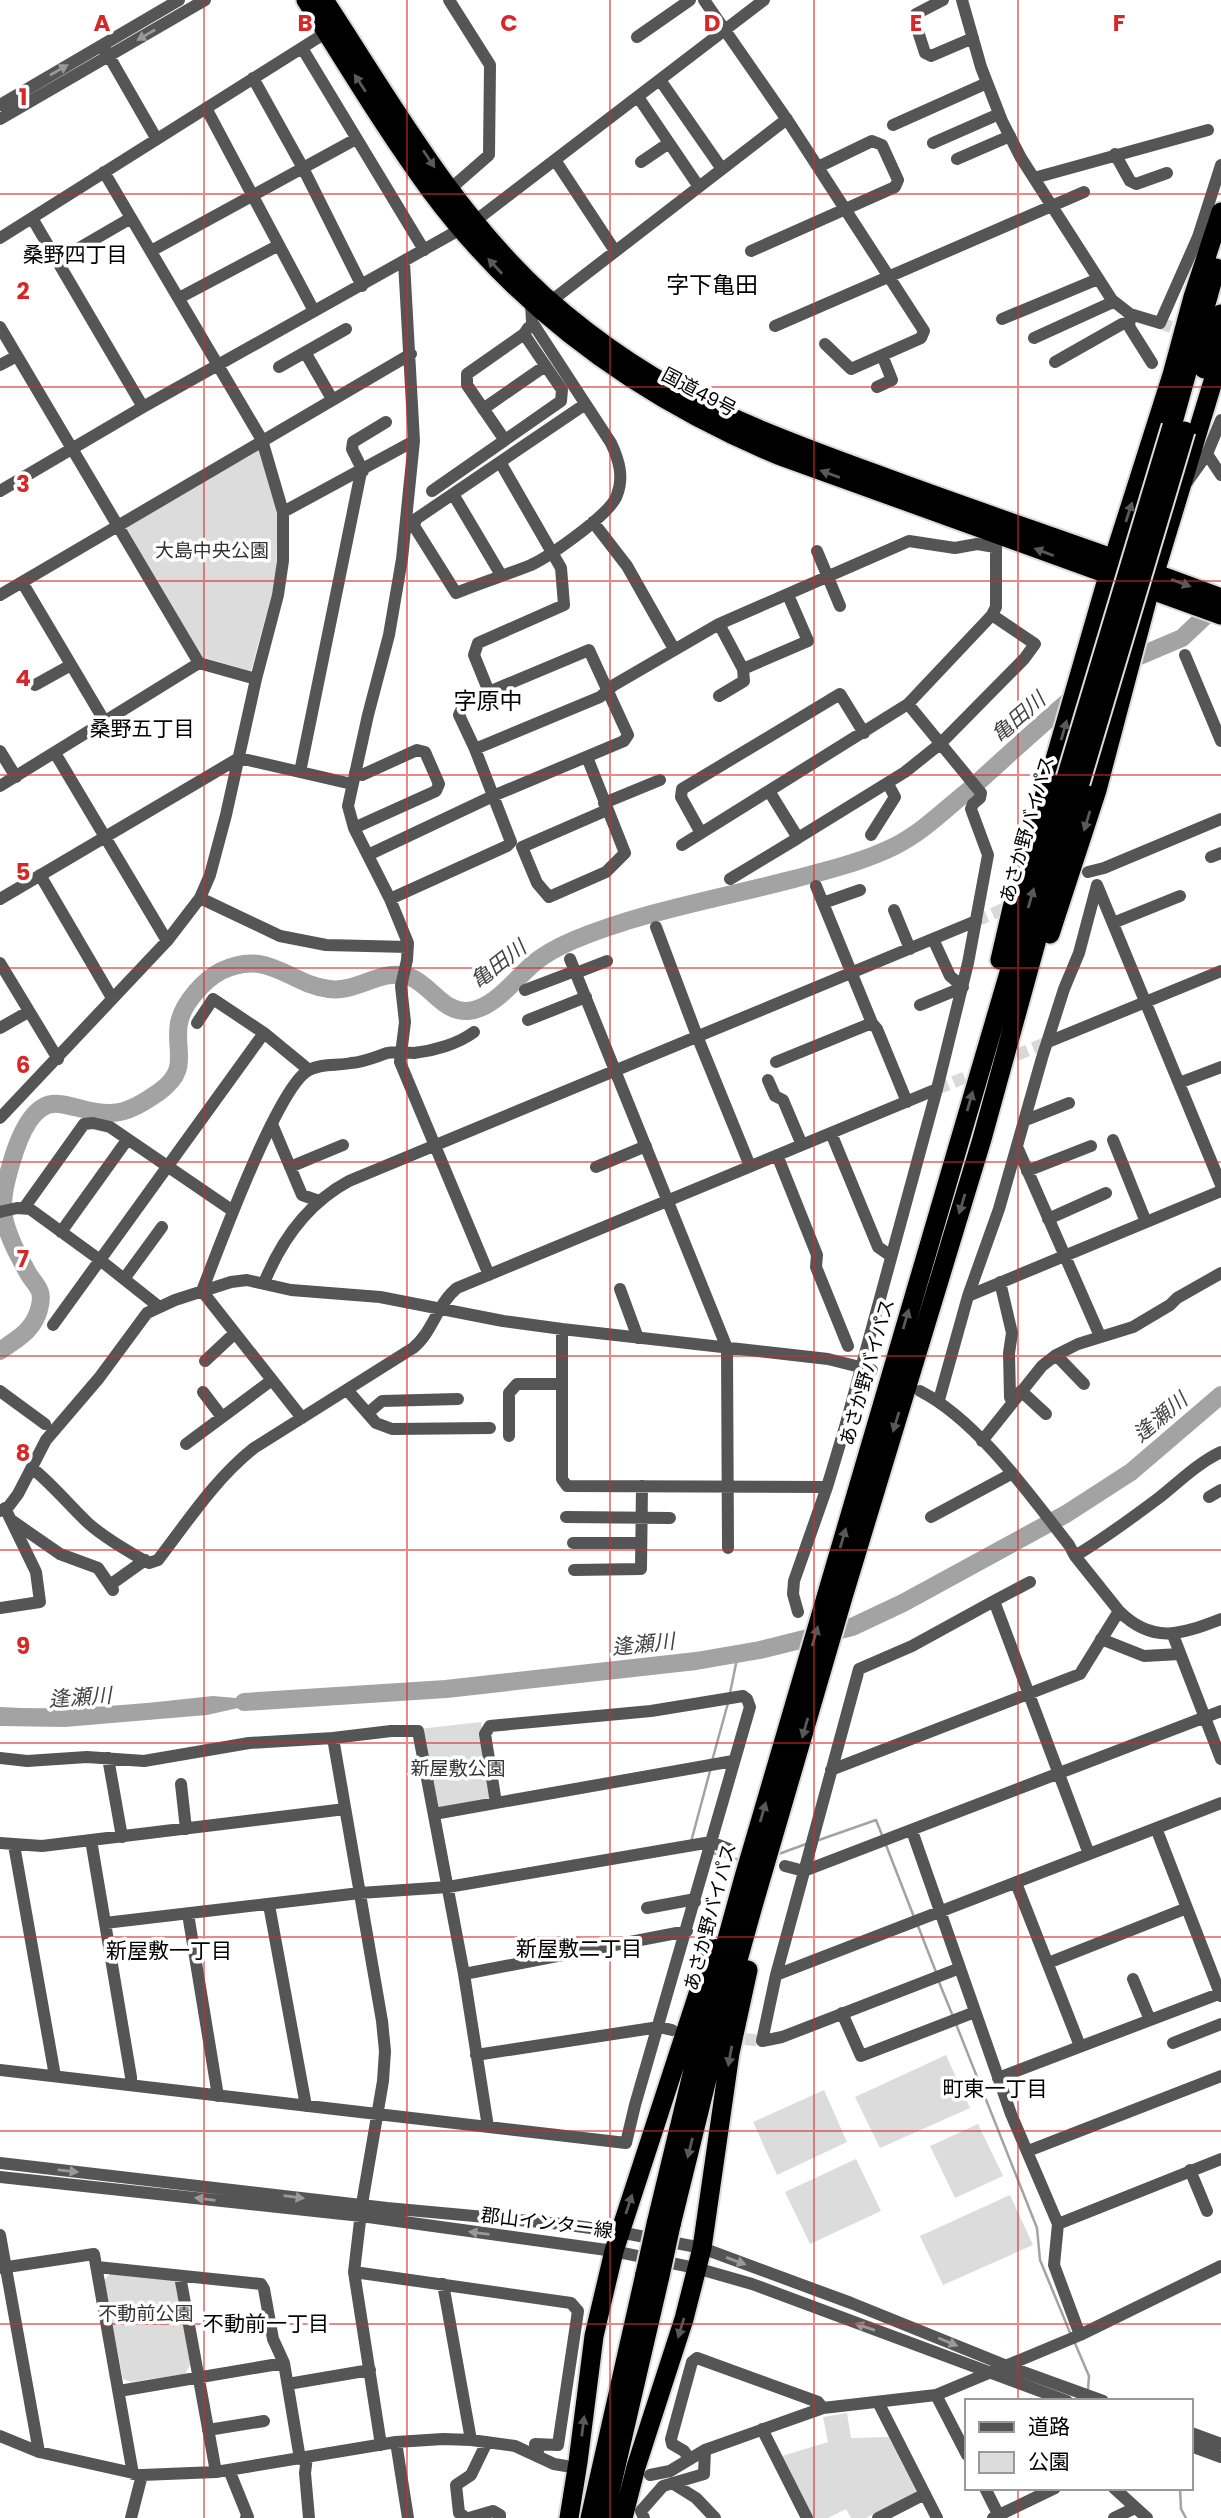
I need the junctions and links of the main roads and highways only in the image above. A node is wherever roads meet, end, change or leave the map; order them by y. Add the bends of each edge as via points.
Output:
1 (306, 0) edge
2 (324, 0) edge
3 (1221, 212) edge
4 (469, 225) junction
5 (1221, 248) edge
6 (538, 309) junction
7 (1221, 314) edge
8 (1221, 355) edge
9 (1178, 428) junction
10 (1111, 568) junction
11 (1152, 581) junction
12 (1207, 599) edge
13 (1221, 615) edge
14 (1073, 780) junction
15 (982, 1057) junction
16 (982, 1139) junction
17 (764, 1869) junction
18 (744, 1877) junction
19 (664, 2225) junction
20 (652, 2275) junction
21 (569, 2518) edge
22 (590, 2518) edge
23 (604, 2518) edge
24 (623, 2518) edge

4 -> 1 highway, 国道49号 via 414,167
2 -> 4 highway, 国道49号
10 -> 3 highway
4 - 6 highway, 国道49号 via 511,262
5 - 9 highway, あさか野バイパス
6 - 10 highway, 国道49号 via 721,413
10 -> 6 highway, 国道49号 via 996,540 738,438 636,383
7 - 9 highway, あさか野バイパス
8 - 11 highway
9 - 14 highway, あさか野バイパス, bridge
10 - 11 highway, 国道49号
15 -> 10 highway via 1012,908
11 - 12 highway, 国道49号
11 -> 16 highway via 1080,844
12 - 13 highway, 国道49号
15 -> 14 highway, あさか野バイパス
14 - 16 highway, あさか野バイパス
18 -> 15 highway, あさか野バイパス
16 -> 17 highway, あさか野バイパス
17 -> 19 highway, あさか野バイパス
17 -> 24 highway via 761,1907 730,2053 702,2248
18 - 19 highway, あさか野バイパス via 708,2012
21 -> 18 highway via 594,2336 617,2241 726,1907
19 - 20 highway, あさか野バイパス, bridge
20 - 22 highway, あさか野バイパス
20 - 23 highway, あさか野バイパス

